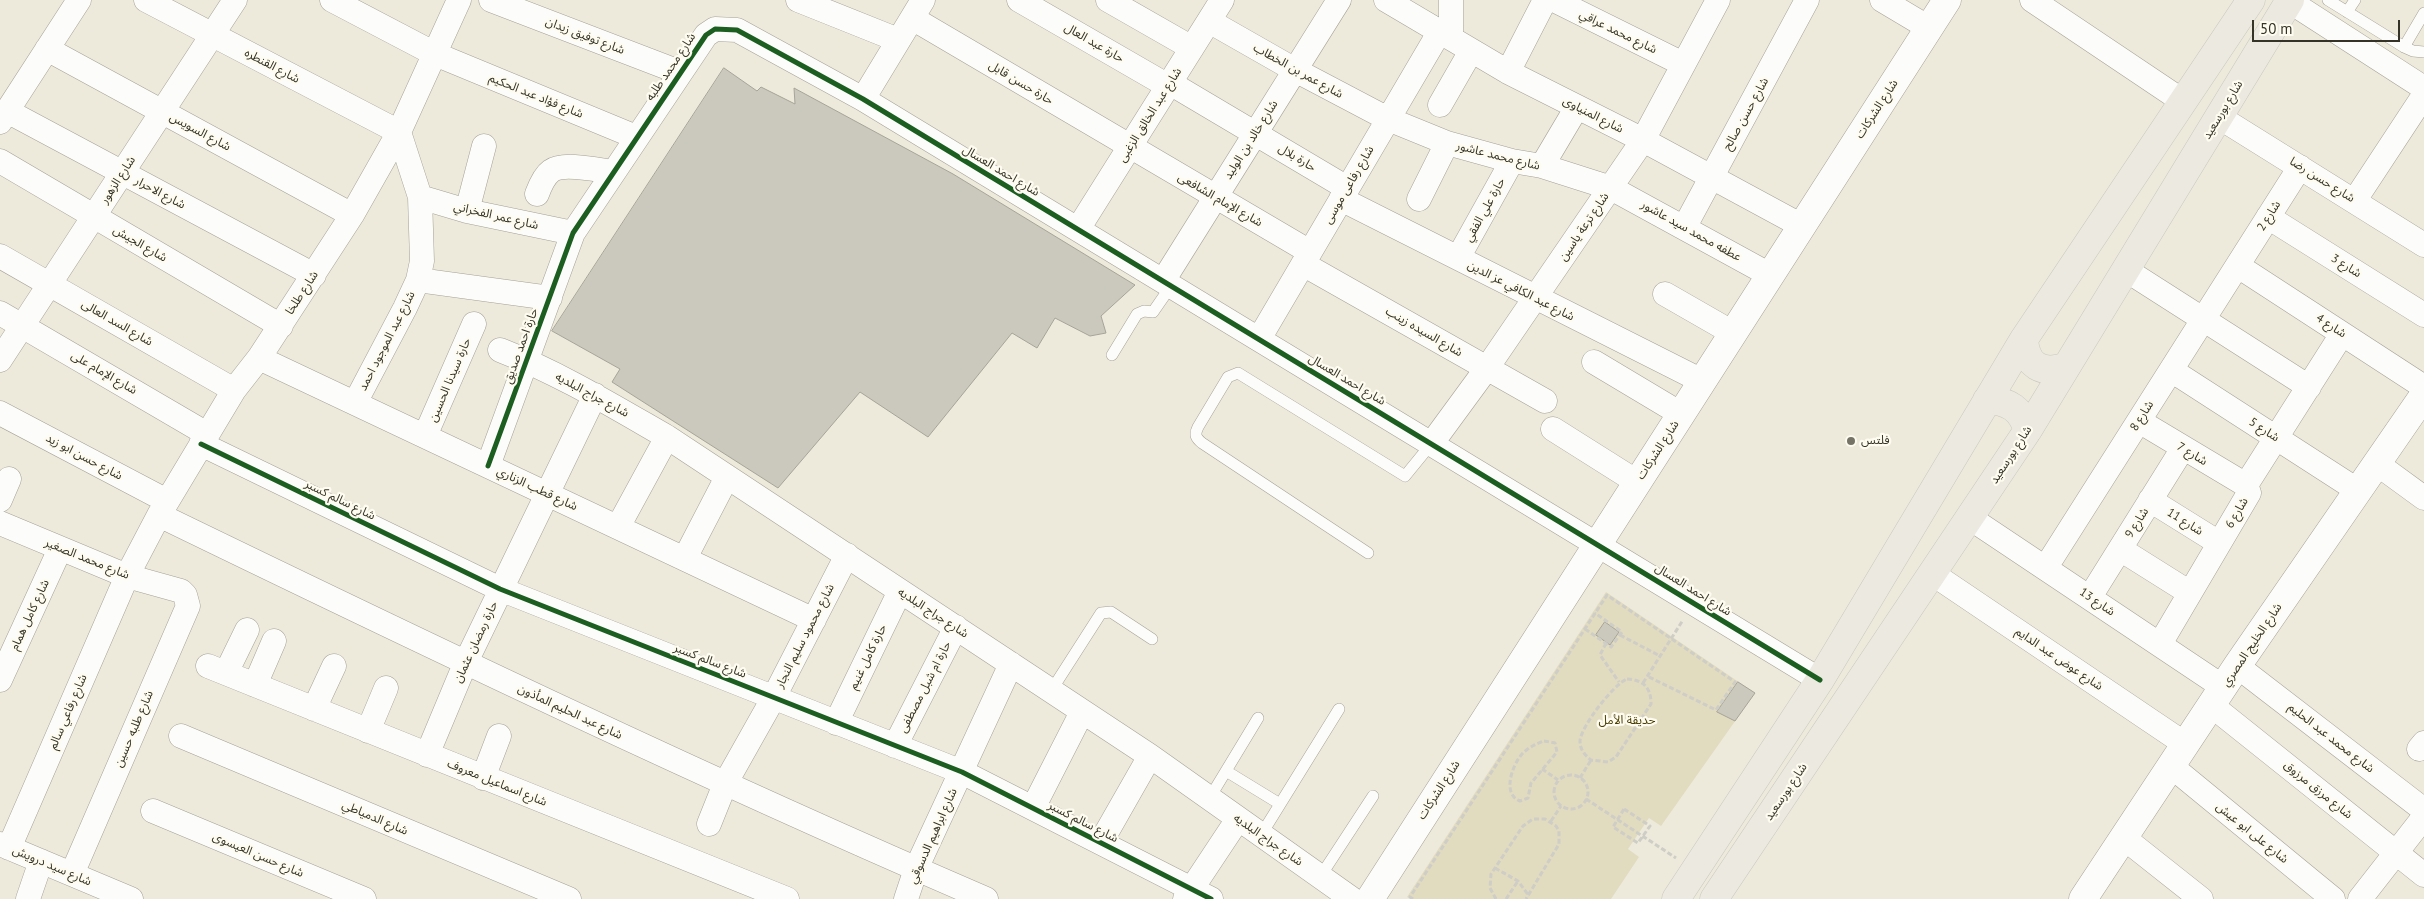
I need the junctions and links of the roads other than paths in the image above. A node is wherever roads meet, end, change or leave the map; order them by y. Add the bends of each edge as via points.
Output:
1 (79, 0) edge
2 (146, 0) edge
3 (235, 0) edge
4 (332, 0) edge
5 (459, 0) edge
6 (491, 0) edge
7 (798, 0) edge
8 (1019, 0) edge
9 (1108, 0) edge
10 (1222, 0) edge
11 (1338, 0) edge
12 (1386, 0) edge
13 (1451, 0) edge
14 (1546, 0) edge
15 (1554, 0) edge
16 (1718, 0) edge
17 (1807, 0) edge
18 (1882, 0) edge
19 (1947, 0) edge
20 (2032, 0) edge
21 (2251, 0) edge
22 (2290, 0) edge
23 (2328, 0) edge
24 (2354, 0) edge
25 (917, 9) edge
26 (2347, 12) junction
27 (2424, 13) edge
28 (1209, 21) junction
29 (1929, 28) junction
30 (1445, 34) junction
31 (212, 35) junction
32 (898, 40) junction
33 (2404, 46) junction
34 (1192, 48) junction
35 (47, 49) junction
36 (1471, 51) junction
37 (2424, 52) edge
38 (435, 54) junction
39 (1683, 64) junction
40 (1295, 70) junction
41 (679, 72) junction
42 (1508, 72) junction
43 (1169, 84) junction
44 (2424, 88) edge
45 (2424, 95) edge
46 (863, 99) junction
47 (2184, 102) junction
48 (1440, 105) dead end
49 (1577, 107) junction
50 (162, 112) junction
51 (4, 117) edge
52 (2219, 117) junction
53 (1388, 119) junction
54 (399, 132) junction
55 (1255, 133) junction
56 (636, 137) junction
57 (1643, 140) junction
58 (1446, 143) junction
59 (484, 146) dead end
60 (1129, 148) junction
61 (1512, 161) junction
62 (0, 162) edge
63 (1542, 166) junction
64 (2300, 167) junction
65 (613, 172) junction
66 (122, 173) junction
67 (1711, 177) junction
68 (1611, 188) junction
69 (1344, 193) junction
70 (537, 194) dead end
71 (420, 197) junction
72 (1216, 197) junction
73 (1418, 199) dead end
74 (2355, 200) junction
75 (467, 211) junction
76 (352, 215) junction
77 (94, 216) junction
78 (2268, 217) junction
79 (1802, 226) junction
80 (1684, 228) junction
81 (1078, 229) junction
82 (573, 233) junction
83 (2424, 245) edge
84 (0, 256) edge
85 (1306, 258) junction
86 (1458, 258) junction
87 (2238, 266) junction
88 (2126, 270) junction
89 (314, 275) junction
90 (1770, 275) junction
91 (418, 280) junction
92 (1167, 284) junction
93 (49, 285) junction
94 (1665, 294) dead end
95 (550, 298) junction
96 (1535, 298) junction
97 (0, 313) edge
98 (2424, 315) edge
99 (2203, 319) junction
100 (474, 324) dead end
101 (22, 326) junction
102 (280, 326) junction
103 (1733, 333) junction
104 (2342, 334) junction
105 (1259, 339) junction
106 (2024, 339) junction
107 (500, 350) dead end
108 (1112, 354) dead end
109 (259, 358) junction
110 (0, 360) edge
111 (527, 361) junction
112 (1594, 362) dead end
113 (2067, 366) junction
114 (1486, 368) junction
115 (2172, 370) junction
116 (1702, 381) junction
117 (2309, 387) junction
118 (2424, 387) edge
119 (234, 390) junction
120 (595, 395) junction
121 (2424, 395) edge
122 (1545, 400) dead end
123 (1987, 400) junction
124 (355, 403) junction
125 (0, 413) edge
126 (1681, 414) junction
127 (2138, 422) junction
128 (1553, 429) dead end
129 (2028, 430) junction
130 (426, 436) junction
131 (667, 438) junction
132 (2276, 438) junction
133 (204, 439) junction
134 (1432, 443) junction
135 (2182, 448) junction
136 (2376, 463) junction
137 (488, 466) junction
138 (727, 477) junction
139 (1637, 482) junction
140 (2246, 486) junction
141 (2357, 490) junction
142 (548, 494) junction
143 (2424, 498) edge
144 (2150, 500) junction
145 (163, 508) junction
146 (1970, 518) junction
147 (0, 523) edge
148 (618, 527) junction
149 (2219, 543) junction
150 (1598, 544) junction
151 (60, 549) junction
152 (2120, 549) junction
153 (1368, 554) dead end
154 (847, 555) junction
155 (685, 558) junction
156 (2046, 567) junction
157 (1933, 574) junction
158 (127, 576) junction
159 (175, 589) joint
160 (500, 589) junction
161 (900, 591) junction
162 (2190, 593) junction
163 (2090, 597) junction
164 (814, 620) junction
165 (956, 627) junction
166 (247, 630) dead end
167 (1152, 638) dead end
168 (274, 641) dead end
169 (2160, 644) junction
170 (465, 664) junction
171 (1011, 664) junction
172 (334, 666) dead end
173 (0, 680) edge
174 (1820, 680) junction
175 (255, 685) junction
176 (2224, 686) junction
177 (386, 688) dead end
178 (1051, 691) junction
179 (774, 697) junction
180 (314, 709) junction
181 (1338, 710) dead end
182 (1082, 712) junction
183 (1258, 718) dead end
184 (836, 723) junction
185 (368, 731) junction
186 (181, 736) dead end
187 (499, 736) dead end
188 (895, 746) junction
189 (427, 755) junction
190 (2178, 755) junction
191 (1150, 756) junction
192 (1226, 770) junction
193 (962, 772) junction
194 (483, 778) junction
195 (725, 784) junction
196 (1373, 796) dead end
197 (1209, 799) junction
198 (1280, 804) junction
199 (1033, 808) junction
200 (2424, 810) edge
201 (153, 811) dead end
202 (2424, 817) edge
203 (1238, 819) junction
204 (709, 824) dead end
205 (1260, 835) junction
206 (2124, 838) junction
207 (1101, 842) junction
208 (4, 846) edge
209 (2396, 853) junction
210 (41, 860) junction
211 (916, 869) junction
212 (72, 874) junction
213 (2424, 875) edge
214 (1320, 877) junction
215 (1196, 895) edge
216 (120, 897) edge
217 (28, 899) edge
218 (364, 899) edge
219 (569, 899) edge
220 (787, 899) edge
221 (906, 899) edge
222 (986, 899) edge
223 (1352, 899) edge
224 (1370, 899) edge
225 (1676, 899) edge
226 (1714, 899) edge
227 (2084, 899) edge
228 (2200, 899) edge
229 (2333, 899) edge
230 (2360, 899) edge

1 - 35 street
2 - 31 street, شارع القنطره
3 - 31 street, شارع الزهور
4 - 38 street, شارع فؤاد عبد الحكيم
5 - 38 street, شارع طلخا
6 - 41 street, شارع توفيق زيدان
7 - 32 street
8 - 43 street, حارة عبد العال
9 - 34 street
10 - 28 street, شارع عبد الخالق الزغبى
11 - 40 street, شارع خالد بن الوليد
12 - 30 street, شارع المنياوى
13 - 30 street
14 - 42 street
15 - 39 street, شارع محمد عراقي
16 - 39 street, شارع ترعة ياسين
17 - 67 street, شارع حسن صالح
18 - 29 street
19 - 29 main road, شارع الشركات
20 - 47 street
21 - 47 main road
22 - 44 street
22 - 52 main road, شارع بورسعيد
23 - 26 lane
24 - 26 lane
25 - 32 street
25 - 60 street, حارة حسن قابل
26 - 33 lane
27 - 33 lane
28 - 34 street, شارع عبد الخالق الزغبى
28 - 40 street, شارع عمر بن الخطاب
29 - 79 main road, شارع الشركات
30 - 36 street, شارع المنياوى
30 - 53 street, شارع رفاعى موسى
31 - 50 street, شارع الزهور
31 - 54 street, شارع القنطره
32 - 46 street
33 - 37 lane
34 - 43 street, شارع عبد الخالق الزغبى
35 - 50 street, شارع السويس
35 - 51 street
36 - 42 street, شارع المنياوى
36 - 48 street
38 - 54 street, شارع طلخا
38 - 56 street, شارع فؤاد عبد الحكيم
39 - 57 street, شارع ترعة ياسين
40 - 53 street, شارع عمر بن الخطاب
40 - 55 street, شارع خالد بن الوليد
41 - 46 street, شارع محمد طلبه via 706,35 715,29 737,30
41 - 56 street, شارع محمد طلبه
42 - 49 street, شارع المنياوى
43 - 55 street, حارة بلال
43 - 60 street, شارع عبد الخالق الزغبى
45 - 74 street
46 - 81 street, شارع احمد العسال
47 - 106 main road
49 - 57 street, شارع المنياوى
49 - 63 street
50 - 66 street, شارع الزهور
50 - 76 street, شارع السويس
51 - 66 street, شارع الاحرار
52 - 64 street, شارع حسن رضا
52 - 88 main road, شارع بورسعيد
53 - 58 street, شارع محمد عاشور
53 - 69 street, شارع رفاعى موسى
54 - 71 street, شارع عبد الموجود احمد
54 - 76 street, شارع طلخا
55 - 69 street, حارة بلال
55 - 72 street, شارع خالد بن الوليد
56 - 65 street, شارع محمد طلبه
57 - 67 street, شارع المنياوى
57 - 68 street, شارع ترعة ياسين
58 - 61 street, شارع محمد عاشور
58 - 73 street
59 - 75 street
60 - 72 street, شارع الإمام الشافعى
60 - 81 street, شارع عبد الخالق الزغبى
61 - 63 street, شارع محمد عاشور
61 - 86 street, حارة علي الفقي
62 - 77 street, شارع الجيش
63 - 68 street, شارع محمد عاشور
64 - 74 street, شارع حسن رضا
64 - 78 street, شارع 2
65 - 70 street via 560,167 545,177
65 - 82 street, شارع محمد طلبه
66 - 77 street, شارع الزهور
66 - 89 street, شارع الاحرار
67 - 79 street, شارع المنياوى
67 - 80 street, شارع حسن صالح
68 - 80 street, عطفه محمد سيد عاشور
68 - 96 street, شارع ترعة ياسين
69 - 85 street, شارع رفاعى موسى
69 - 86 street, شارع عبد الكافي عز الدين
71 - 75 street, شارع عمر الفخراني
71 - 91 street, شارع عبد الموجود احمد via 422,261
72 - 85 street, شارع الإمام الشافعى
72 - 92 street, شارع خالد بن الوليد
74 - 83 street, شارع حسن رضا
75 - 82 street, شارع عمر الفخراني
76 - 89 street, شارع طلخا
77 - 93 street, شارع الزهور
77 - 102 street, شارع الجيش
78 - 87 street, شارع 2
78 - 98 street, شارع 3
79 - 90 main road, شارع الشركات
80 - 90 street, عطفه محمد سيد عاشور
81 - 92 street, شارع احمد العسال
82 - 95 street, حارة احمد صديق
84 - 93 street, شارع السد العالى
85 - 105 street, شارع رفاعى موسى
85 - 114 street, شارع السيده زينب
86 - 96 street, شارع عبد الكافي عز الدين
87 - 99 street, شارع 8
87 - 104 street, شارع 4
88 - 99 street
88 - 113 main road, شارع بورسعيد
89 - 102 street, شارع طلخا
90 - 103 main road, شارع الشركات
91 - 95 street
91 - 124 street, شارع عبد الموجود احمد
92 - 105 street, شارع احمد العسال
92 - 108 lane via 1153,312 1137,314
93 - 101 street, شارع الزهور
93 - 119 street, شارع السد العالى
94 - 103 street
95 - 111 street, حارة احمد صديق
96 - 114 street, شارع ترعة ياسين
96 - 116 street, شارع عبد الكافي عز الدين
97 - 101 street, شارع الإمام على
99 - 115 street, شارع 8
99 - 117 street
100 - 130 street, حارة سيدنا الحسين
101 - 110 street, شارع الزهور
101 - 133 street, شارع الإمام على
102 - 109 street, شارع طلخا
103 - 116 main road, شارع الشركات
104 - 117 street, شارع 6
104 - 118 street, شارع 4
105 - 134 street, شارع احمد العسال
106 - 113 main road via 2025,351 2031,362 2042,369 2055,370
106 - 123 main road
107 - 111 street, شارع جراج البلديه
109 - 119 street, شارع طلخا
109 - 124 street, شارع قطب الزناري
111 - 120 street, شارع جراج البلديه
111 - 137 street, حارة احمد صديق
112 - 126 street
113 - 129 main road, شارع بورسعيد
114 - 122 street, شارع السيده زينب
114 - 134 street, شارع ترعة ياسين
115 - 127 street, شارع 8
115 - 132 street, شارع 5
116 - 126 main road, شارع الشركات
117 - 132 street, شارع 6
119 - 133 street, شارع طلخا
120 - 131 street, شارع جراج البلديه
120 - 142 street, حارة رمضان عثمان
121 - 136 main road, شارع الخليج المصري
123 - 129 main road via 2001,400 2014,406
123 - 174 main road
124 - 130 street, شارع قطب الزناري
125 - 145 street, شارع حسن ابو زيد
126 - 139 main road, شارع الشركات
127 - 135 street, شارع 7
127 - 156 street, شارع 8
128 - 139 street
129 - 146 main road, شارع بورسعيد
130 - 137 street, شارع قطب الزناري
131 - 138 street, شارع جراج البلديه
131 - 148 street
132 - 140 street, شارع 6
132 - 141 street, شارع 5
133 - 145 street, شارع طلخا
133 - 160 street, شارع سالم كسبر
134 - 150 street, شارع احمد العسال
134 - 153 lane via 1405,476 1238,373 1228,377 1198,427 1196,439
135 - 140 street, شارع 7
135 - 144 street, شارع 9
136 - 141 main road, شارع الخليج المصري
136 - 143 street
137 - 142 street, شارع قطب الزناري
138 - 154 street, شارع جراج البلديه
138 - 155 street
139 - 150 main road, شارع الشركات
140 - 149 street, شارع 6 via 2249,492
141 - 176 main road, شارع الخليج المصري
142 - 148 street, شارع قطب الزناري
142 - 160 street, حارة رمضان عثمان
144 - 149 street, شارع 11
144 - 152 street, شارع 9
145 - 158 street, شارع طلخا
145 - 170 street, شارع عبد الحليم المأذون
146 - 156 street, شارع 13
146 - 157 main road, شارع بورسعيد
147 - 151 street, شارع محمد الصغير
148 - 155 street, شارع قطب الزناري
149 - 162 street, شارع 6
150 - 174 street, شارع احمد العسال
150 - 224 main road, شارع الشركات
151 - 158 street, شارع محمد الصغير
151 - 173 street, شارع كامل همام
152 - 162 street
152 - 163 street, شارع 9
154 - 161 street, شارع جراج البلديه
154 - 164 street, شارع محمود سليم النجار
155 - 164 street, شارع قطب الزناري
156 - 163 street, شارع 13
157 - 190 street, شارع عوض عبد الدايم
157 - 226 main road, شارع بورسعيد
158 - 159 street, شارع محمد الصغير
158 - 208 street, شارع رفاعي سالم
159 - 212 street, شارع طلبه حسين via 185,595 188,606
160 - 170 street, حارة رمضان عثمان
160 - 179 street, شارع سالم كسبر
161 - 165 street, شارع جراج البلديه
161 - 184 street, حارة كامل غنيم
162 - 169 street, شارع 6
163 - 169 street, شارع 13
164 - 179 street, شارع محمود سليم النجار
165 - 171 street, شارع جراج البلديه
165 - 188 street, حارة ام شبل مصطفى
166 - 175 street, شارع اسماعيل معروف via 217,670
167 - 178 lane via 1111,612 1101,613
168 - 175 street
169 - 176 street, شارع 13
170 - 189 street, حارة رمضان عثمان
170 - 195 street, شارع عبد الحليم المأذون
171 - 178 street, شارع جراج البلديه
171 - 193 street, شارع ابراهيم الدسوقي
172 - 180 street
174 - 225 main road
175 - 180 street, شارع اسماعيل معروف
176 - 190 main road, شارع الخليج المصري
176 - 200 street, شارع محمد عبد الحليم
176 - 209 street, شارع مرزق مرزوق
177 - 185 street
178 - 182 street, شارع جراج البلديه
179 - 184 street, شارع سالم كسبر
179 - 195 street, شارع محمود سليم النجار
180 - 185 street, شارع اسماعيل معروف
181 - 198 lane
182 - 191 street, شارع جراج البلديه
182 - 199 street
183 - 192 lane
184 - 188 street, شارع سالم كسبر
185 - 189 street, شارع اسماعيل معروف
186 - 219 street, شارع الدمياطي
187 - 194 street
188 - 193 street, شارع سالم كسبر
189 - 194 street, شارع اسماعيل معروف
190 - 206 main road, شارع الخليج المصري
190 - 229 street, شارع على ابو عيش
191 - 197 street, شارع جراج البلديه
191 - 207 street
192 - 197 lane
192 - 198 lane
193 - 199 street, شارع سالم كسبر
193 - 211 street, شارع ابراهيم الدسوقي
194 - 220 street, شارع اسماعيل معروف
195 - 204 street, شارع محمود سليم النجار
195 - 211 street, شارع عبد الحليم المأذون
196 - 214 lane
197 - 203 street, شارع جراج البلديه
198 - 205 lane
199 - 207 street, شارع سالم كسبر
201 - 218 street, شارع حسن العيسوى
202 - 209 street
203 - 205 street, شارع جراج البلديه
203 - 215 street
205 - 214 street, شارع جراج البلديه
206 - 227 main road, شارع الخليج المصري
206 - 228 street
207 - 215 street, شارع سالم كسبر
208 - 210 street, شارع سيد درويش
209 - 213 street, شارع مرزق مرزوق
209 - 230 street
210 - 212 street, شارع سيد درويش
210 - 217 street
211 - 221 street, شارع ابراهيم الدسوقي
211 - 222 street, شارع عبد الحليم المأذون
212 - 216 street, شارع سيد درويش
214 - 223 street, شارع جراج البلديه

